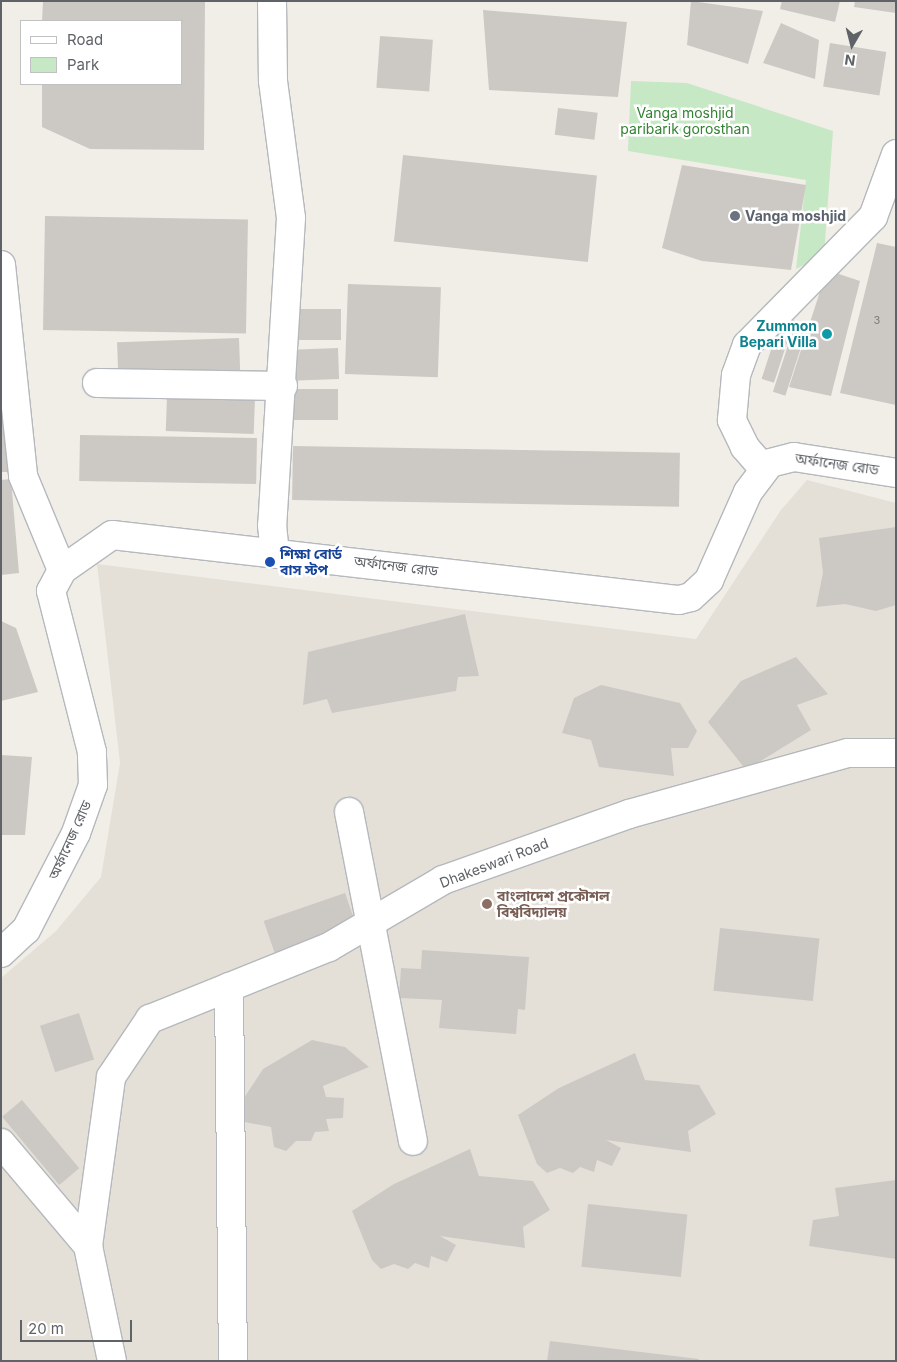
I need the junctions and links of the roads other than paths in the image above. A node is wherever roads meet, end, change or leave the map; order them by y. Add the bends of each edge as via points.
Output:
1 (272, 1) edge
2 (896, 154) edge
3 (1, 265) edge
4 (97, 383) dead end
5 (283, 386) junction
6 (763, 468) junction
7 (896, 473) edge
8 (275, 552) junction
9 (62, 570) junction
10 (896, 753) edge
11 (349, 812) dead end
12 (368, 924) junction
13 (1, 952) edge
14 (228, 988) junction
15 (413, 1141) dead end
16 (1, 1143) edge
17 (88, 1246) junction
18 (112, 1361) edge
19 (233, 1361) edge

1 - 5 street via 273,81 291,218
2 - 6 street via 873,216 747,345 736,375 732,420 745,447
3 - 9 street via 22,476
4 - 5 street
5 - 8 street via 272,525
6 - 7 street, অর্ফানেজ রোড via 780,458 794,457
6 - 8 street, অর্ফানেজ রোড via 748,492 709,580 686,599
8 - 9 street, অর্ফানেজ রোড via 119,533
9 - 13 street, অর্ফানেজ রোড via 50,599 92,752 94,785 76,833 26,930
10 - 12 street, Dhakeswari Road via 848,753 629,814 444,880
11 - 12 street
12 - 14 street, Dhakeswari Road via 329,947
12 - 15 street
14 - 17 street, Dhakeswari Road via 150,1019 111,1077
14 - 19 street
16 - 17 street
17 - 18 street

